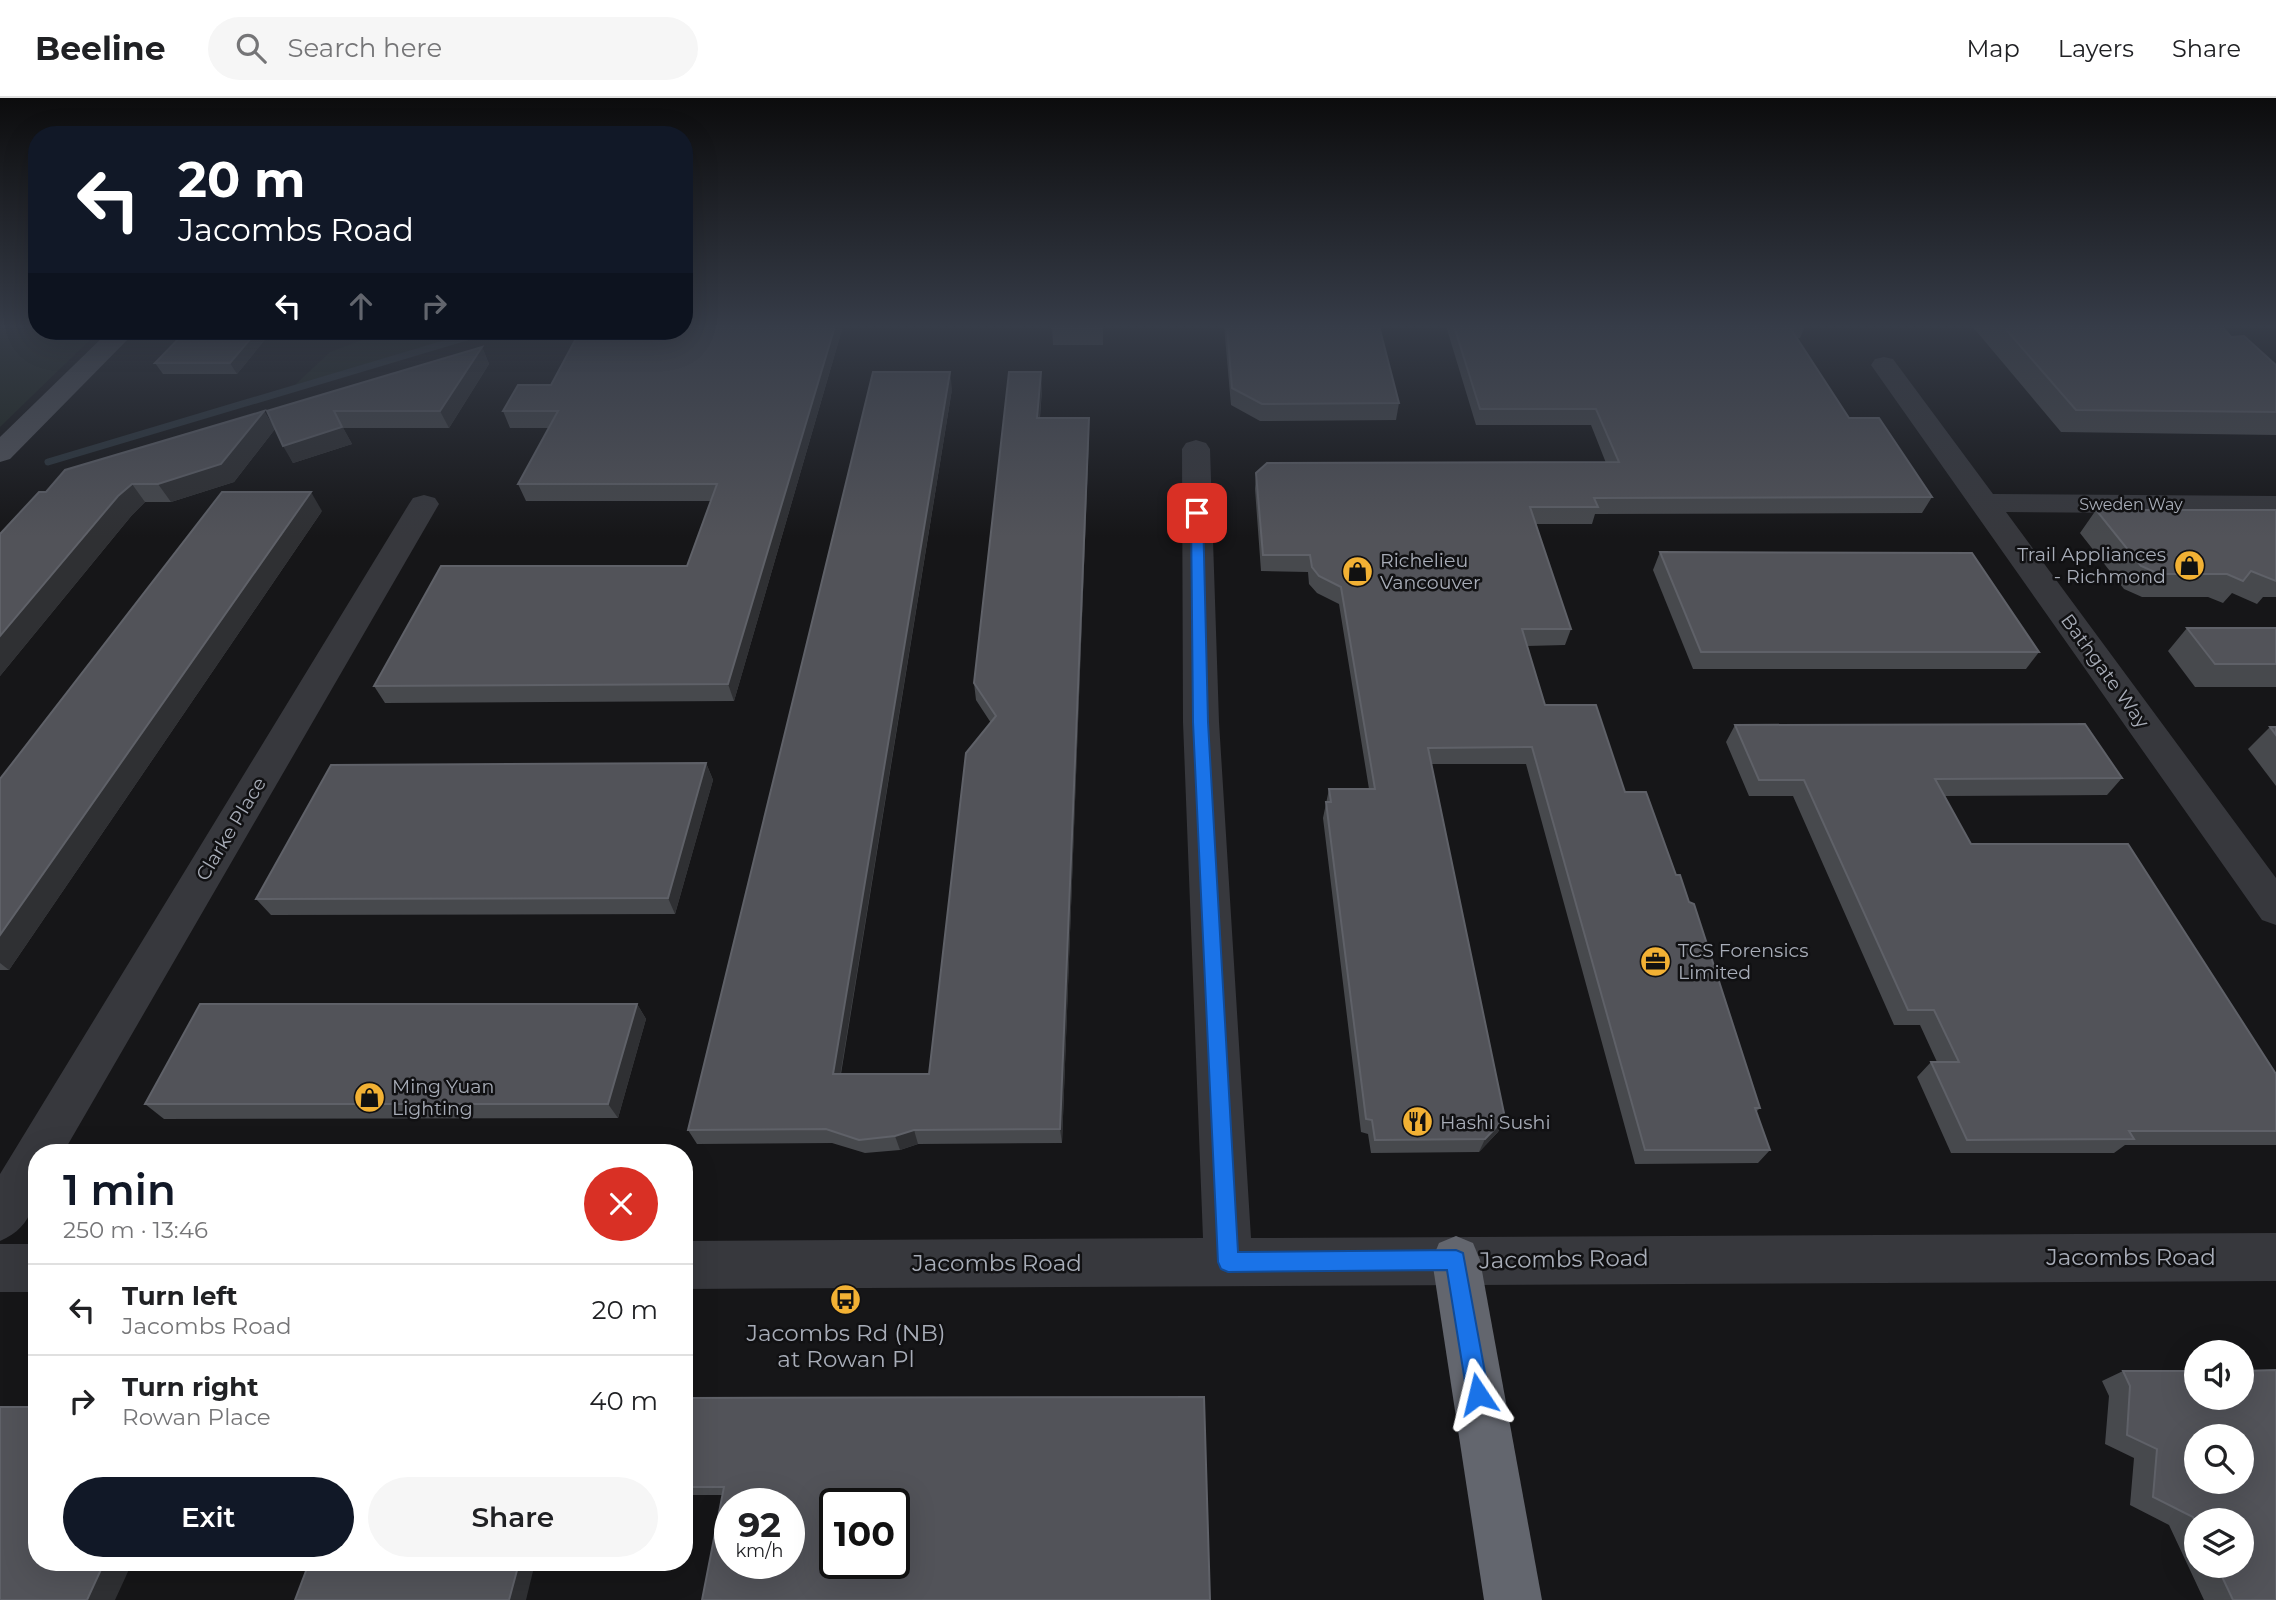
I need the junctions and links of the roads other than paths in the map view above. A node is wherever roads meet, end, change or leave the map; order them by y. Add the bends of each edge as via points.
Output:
1 (57, 396) edge
2 (1907, 396) edge
3 (1196, 449) dead end
4 (0, 453) edge
5 (1986, 503) junction
6 (424, 504) dead end
7 (2276, 505) edge
8 (2276, 909) edge
9 (45, 1144) edge
10 (28, 1172) edge
11 (0, 1218) edge
12 (2276, 1257) edge
13 (1456, 1260) junction
14 (1228, 1262) junction
15 (693, 1265) edge
16 (0, 1268) edge
17 (28, 1268) edge
18 (1513, 1600) edge

1 - 4 main road
2 - 5 street, Bathgate Way
3 - 14 street via 1201,722
5 - 7 street, Sweden Way
5 - 8 street, Bathgate Way
6 - 9 street, Clarke Place
10 - 11 street, Clarke Place
12 - 13 street, Jacombs Road
13 - 14 street, Jacombs Road
13 - 18 highway
14 - 15 street, Jacombs Road
16 - 17 street

